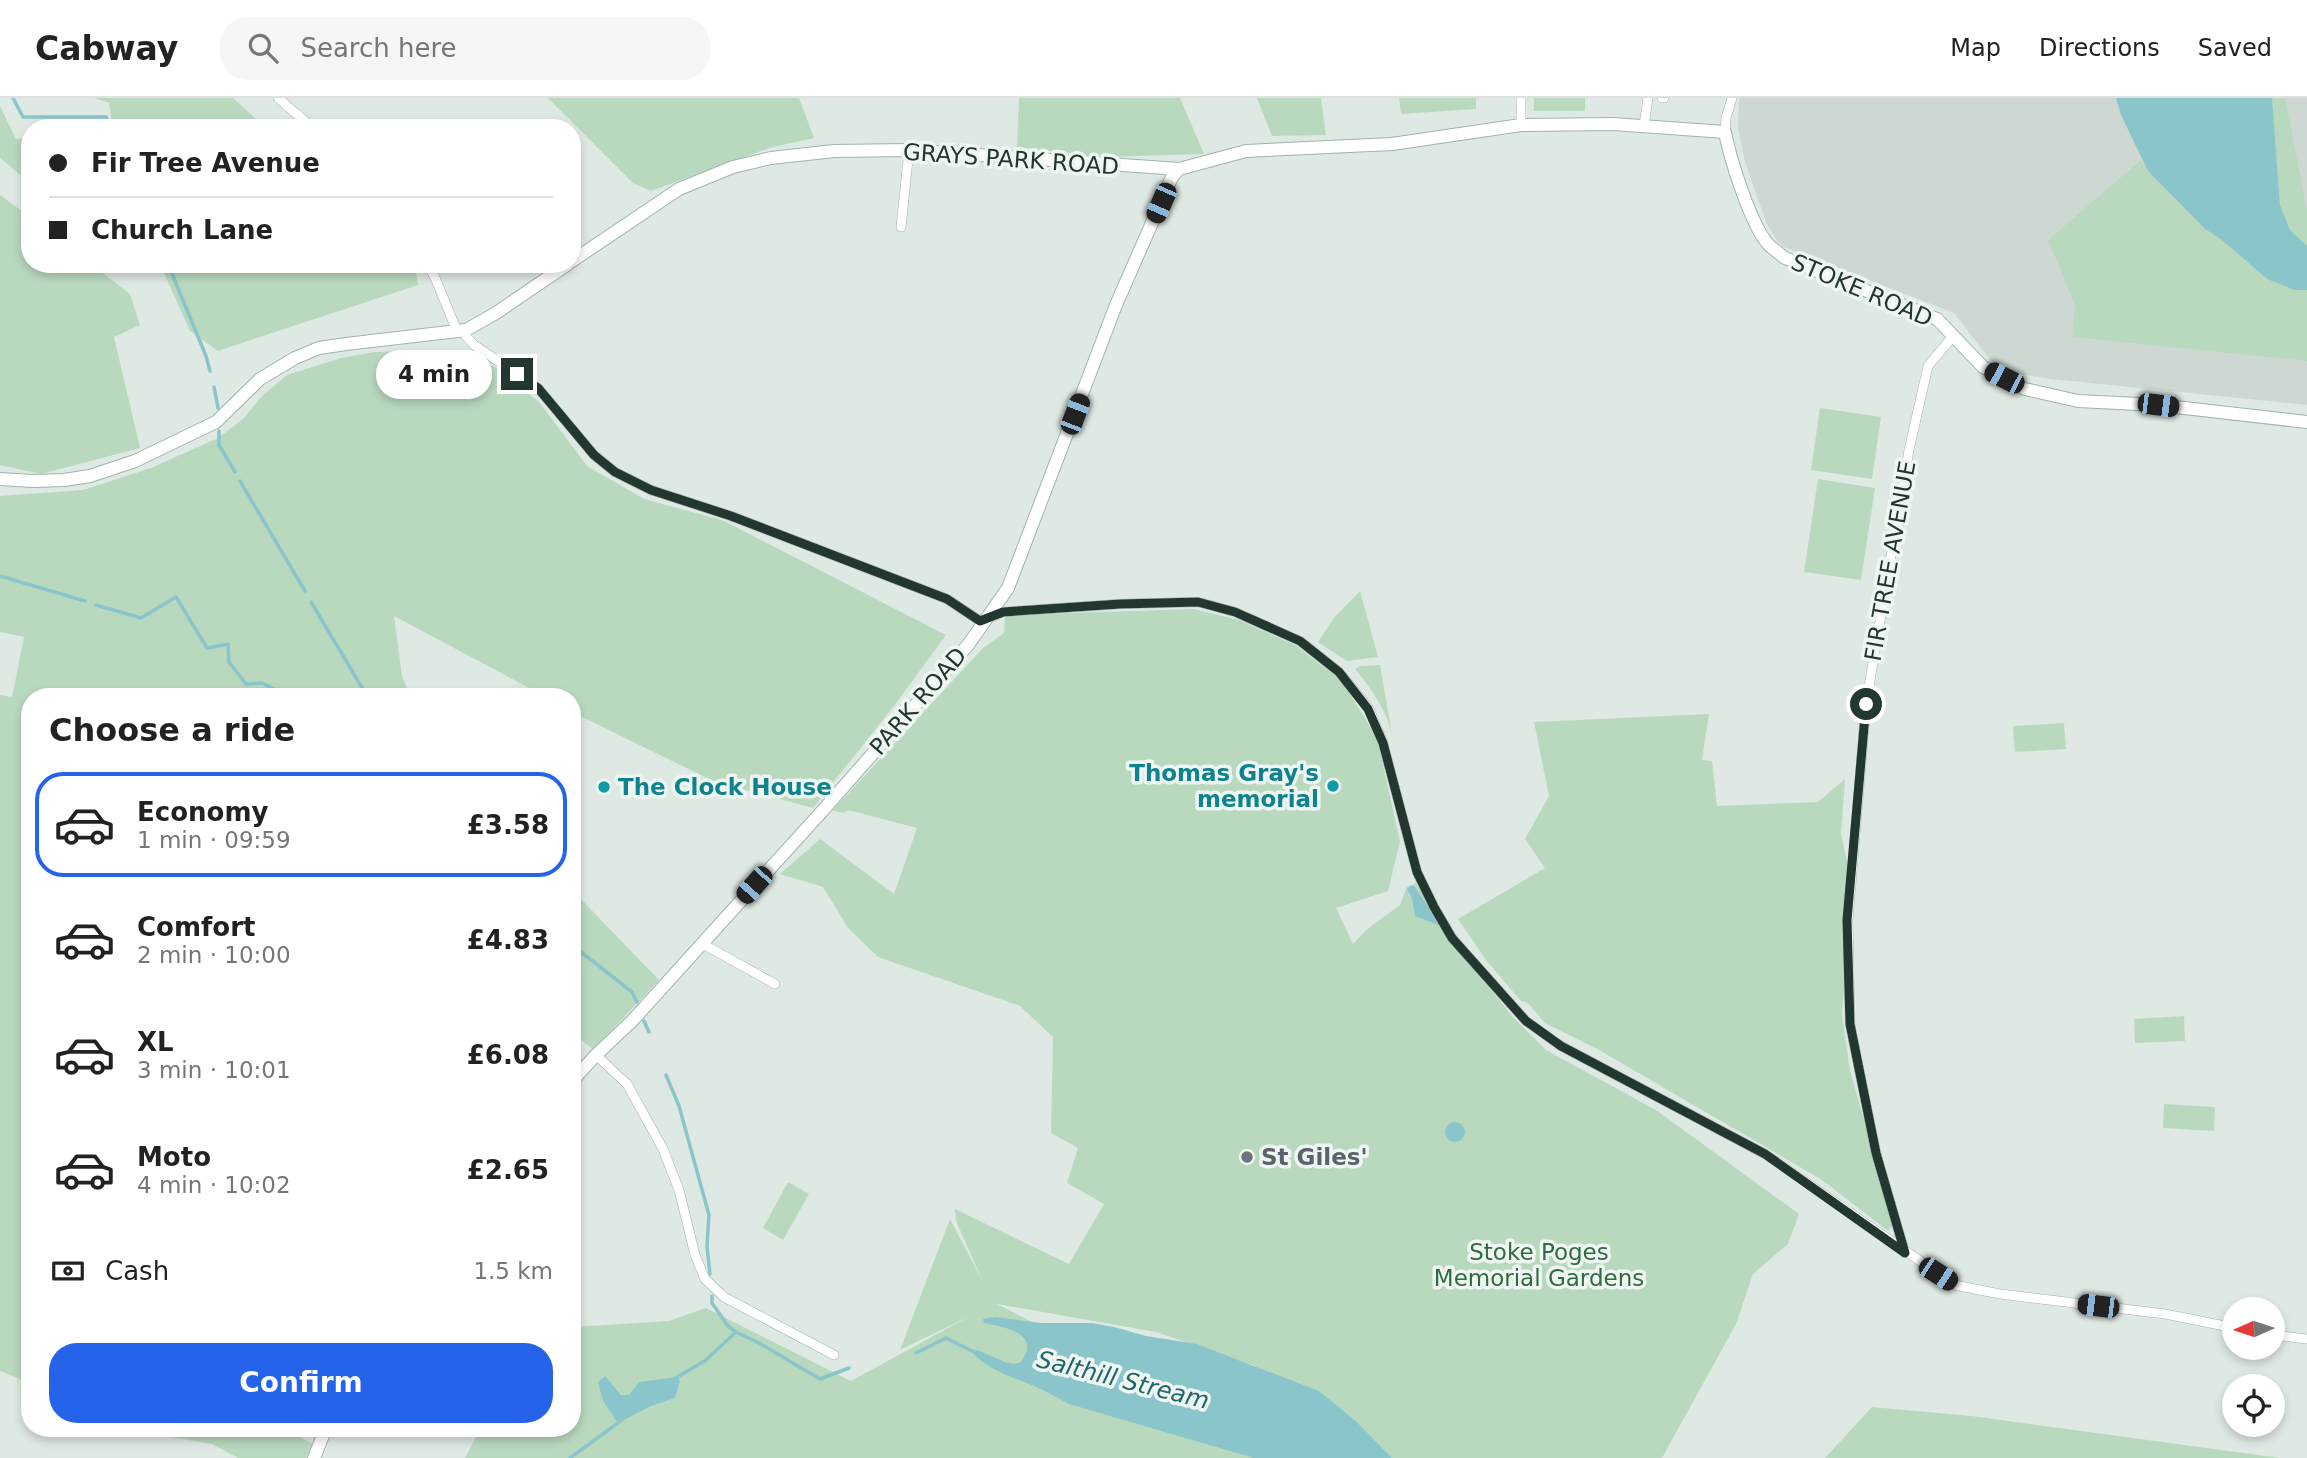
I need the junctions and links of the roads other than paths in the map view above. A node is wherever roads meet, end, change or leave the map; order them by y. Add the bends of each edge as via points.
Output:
1 (278, 98) edge
2 (1521, 98) edge
3 (1648, 98) edge
4 (1732, 98) edge
5 (302, 119) edge
6 (1521, 125) junction
7 (1644, 126) junction
8 (1724, 132) junction
9 (909, 150) junction
10 (1179, 169) junction
11 (901, 227) dead end
12 (581, 255) edge
13 (433, 273) edge
14 (555, 273) edge
15 (461, 330) junction
16 (1954, 335) junction
17 (2307, 422) edge
18 (0, 479) edge
19 (987, 618) junction
20 (701, 943) junction
21 (775, 984) dead end
22 (596, 1055) junction
23 (581, 1071) edge
24 (1905, 1253) junction
25 (2222, 1325) edge
26 (2286, 1337) edge
27 (2307, 1339) edge
28 (834, 1355) dead end
29 (323, 1437) edge
30 (314, 1458) edge

1 - 5 street
2 - 6 street
3 - 7 street
4 - 8 street
6 - 7 main road, GRAYS PARK ROAD
6 - 10 main road, GRAYS PARK ROAD via 1392,144 1246,151
7 - 8 main road, GRAYS PARK ROAD
8 - 16 main road, STOKE ROAD via 1755,222 1767,243 1785,258 1937,319
9 - 10 main road, GRAYS PARK ROAD
9 - 11 street
9 - 12 main road, GRAYS PARK ROAD via 834,151 733,167 679,189
10 - 19 main road, PARK ROAD via 1116,305 1008,588
13 - 15 street
14 - 15 main road via 496,313
15 - 18 main road via 319,348 260,379 216,422 135,461 64,480
15 - 19 street via 474,345 538,388 594,455 615,472 651,490 947,599 980,621
16 - 17 main road, STOKE ROAD via 1983,367 2025,388 2078,401
16 - 24 street, FIR TREE AVENUE via 1928,366 1909,450 1866,704 1847,920 1850,1024 1876,1153
19 - 20 main road, PARK ROAD via 825,808
19 - 24 street via 1003,612 1198,602 1235,612 1300,641 1339,672 1368,709 1383,743 1417,872 1434,907 1452,938 1526,1021 1561,1046 1765,1154
20 - 21 street
20 - 22 main road, PARK ROAD
22 - 23 main road, PARK ROAD
22 - 28 street via 627,1084 663,1149 705,1279 724,1297
24 - 25 street via 1955,1285
26 - 27 street
29 - 30 main road

